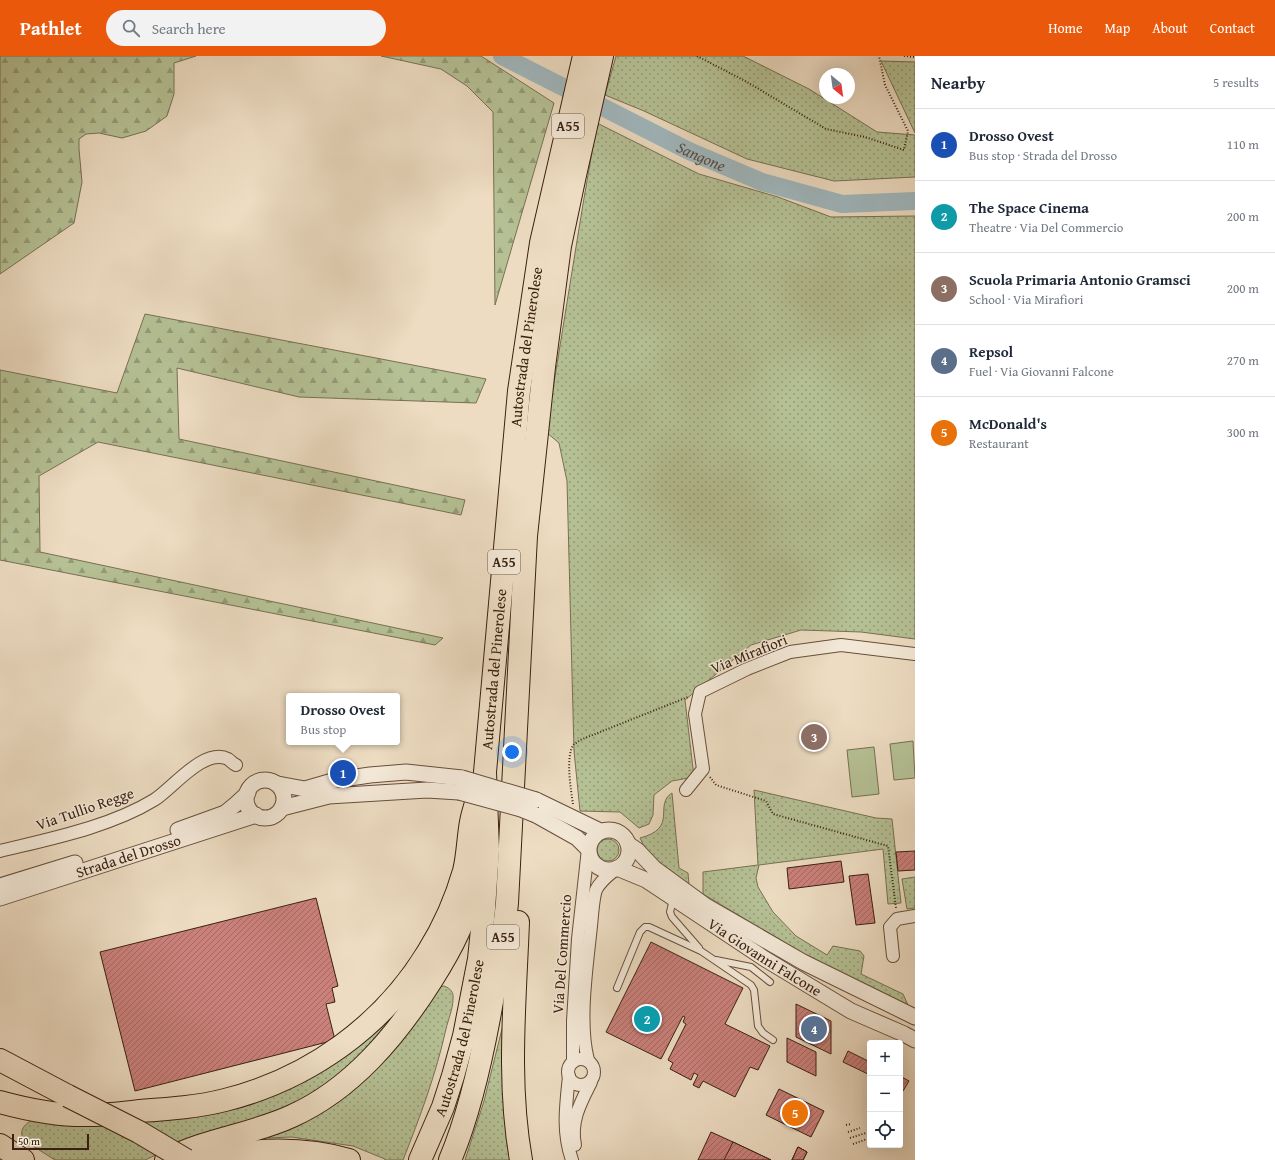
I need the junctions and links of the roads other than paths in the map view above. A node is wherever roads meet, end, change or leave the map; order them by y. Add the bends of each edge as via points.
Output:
1 (584, 56) edge
2 (602, 56) edge
3 (915, 654) edge
4 (518, 708) junction
5 (236, 765) dead end
6 (485, 772) junction
7 (278, 784) junction
8 (461, 785) junction
9 (686, 790) dead end
10 (248, 793) junction
11 (282, 808) junction
12 (256, 815) junction
13 (600, 831) junction
14 (628, 844) junction
15 (588, 849) junction
16 (0, 851) edge
17 (617, 868) junction
18 (0, 886) edge
19 (0, 898) edge
20 (673, 899) junction
21 (915, 916) edge
22 (701, 951) junction
23 (892, 956) dead end
24 (713, 959) junction
25 (770, 982) dead end
26 (617, 988) dead end
27 (915, 1017) edge
28 (773, 1040) dead end
29 (915, 1040) edge
30 (0, 1060) edge
31 (588, 1060) junction
32 (573, 1062) junction
33 (569, 1076) junction
34 (591, 1082) junction
35 (0, 1102) edge
36 (516, 1123) junction
37 (0, 1145) edge
38 (23, 1160) edge
39 (166, 1160) edge
40 (186, 1160) edge
41 (198, 1160) edge
42 (349, 1160) edge
43 (420, 1160) edge
44 (450, 1160) edge
45 (521, 1160) edge
46 (527, 1160) edge
47 (572, 1160) edge
48 (578, 1160) edge

1 - 6 highway, Autostrada del Pinerolese / A55 via 541,243 520,391
2 - 4 highway, Autostrada del Pinerolese / A55 via 560,246 544,367 526,536
3 - 9 street, Via Mirafiori via 842,645 790,652 700,692 695,714 703,769
4 - 36 highway via 520,828 513,1067
4 - 44 highway, Autostrada del Pinerolese / A55 via 507,904 502,949 471,1100
5 - 16 street, Via Tullio Regge via 228,759 207,760 196,765 155,800 137,810 103,823
6 - 35 highway via 471,822 464,870 428,952 384,1009 352,1038 327,1056 267,1087 207,1104 72,1115
6 - 39 highway via 475,876 466,916 453,946 392,1037 350,1078 307,1108 276,1122 195,1147
6 - 43 highway, Autostrada del Pinerolese / A55 via 488,850 478,966 453,1076 443,1107
7 - 8 street via 305,789 336,780 406,772
7 - 10 street via 269,780 259,781
7 - 11 street via 284,797
8 - 11 street via 427,790 329,796
8 - 13 street, bridge via 536,800
8 - 15 street, bridge via 536,815 577,838
10 - 12 street via 249,808
10 - 18 street, Strada del Drosso via 225,814
11 - 12 street via 268,818
12 - 19 street, Strada del Drosso
13 - 14 street, Via Giovanni Falcone via 615,830 624,836
13 - 15 street via 591,838
14 - 17 street via 627,858
14 - 27 street, Via Giovanni Falcone via 654,868 706,906 803,962
15 - 17 street, Via Giovanni Falcone via 596,866 610,870
15 - 32 street, Via Del Commercio via 578,939
17 - 20 street, Via Giovanni Falcone via 646,880
17 - 31 street, Via Del Commercio via 596,890 585,997 584,1040
20 - 22 lane via 670,912 672,917
20 - 29 street, Via Giovanni Falcone via 851,1011
21 - 23 street via 897,919 890,927
22 - 24 lane
22 - 26 lane via 650,927 645,928 640,932
24 - 25 lane via 751,967
24 - 28 lane via 751,984 758,1026
30 - 40 highway, bridge
31 - 32 street
31 - 34 street via 595,1071
32 - 33 street via 569,1067
33 - 34 street via 578,1085
33 - 47 street via 565,1127
34 - 48 street via 574,1122 574,1142
36 - 45 highway
36 - 46 highway
37 - 38 highway
41 - 42 highway via 234,1153 286,1150

